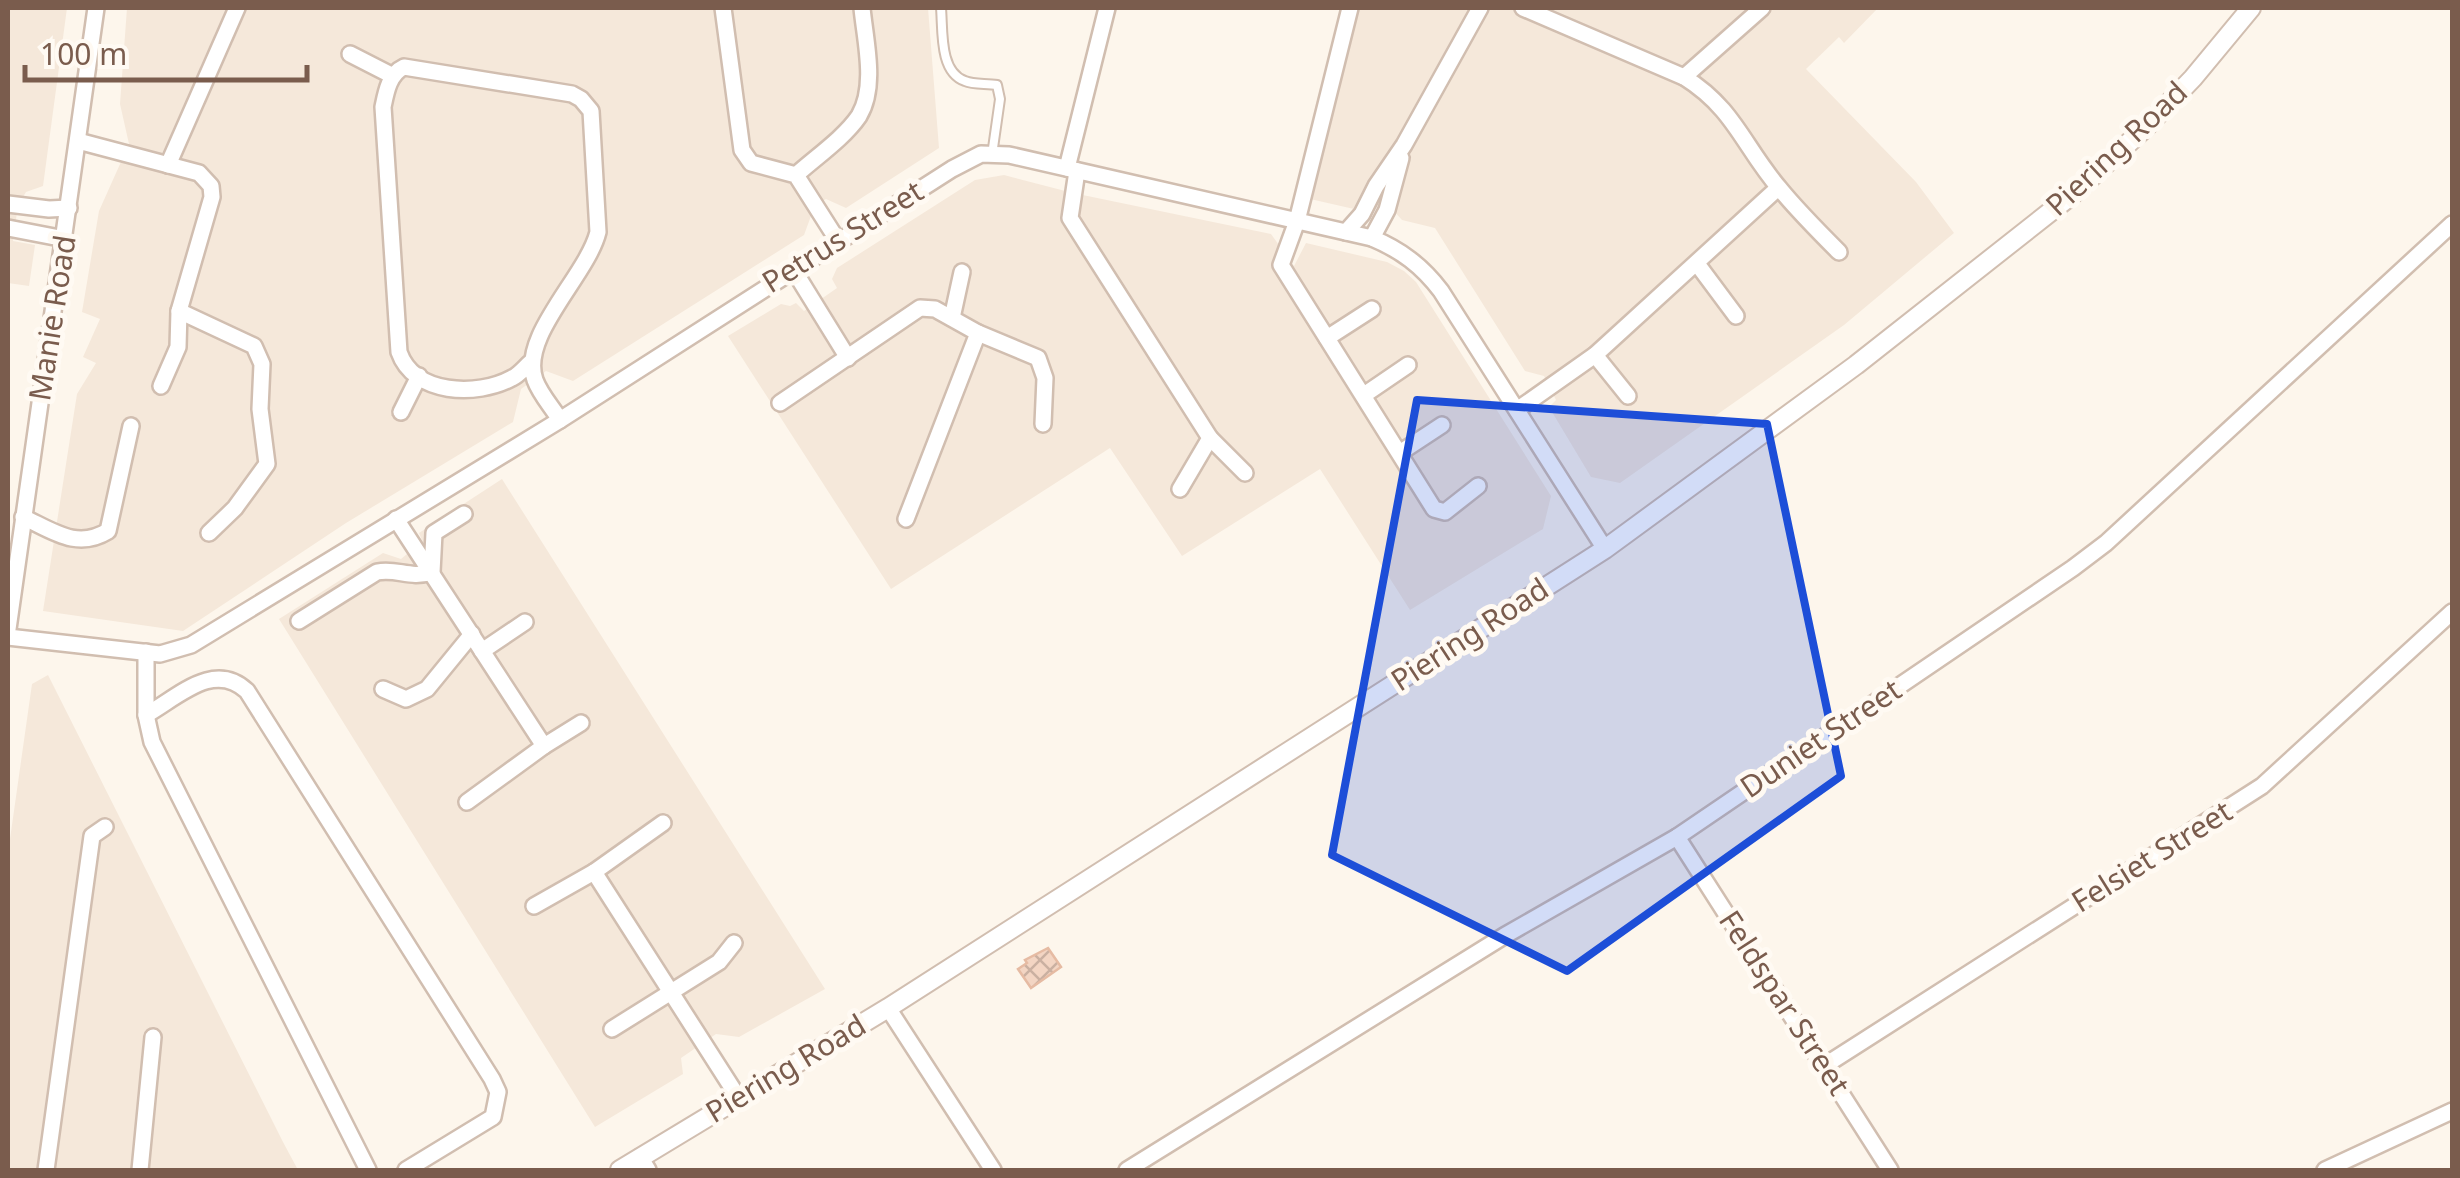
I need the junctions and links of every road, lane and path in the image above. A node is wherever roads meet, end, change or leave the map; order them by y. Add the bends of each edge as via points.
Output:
1 (96, 8) edge
2 (237, 8) edge
3 (723, 8) edge
4 (862, 8) edge
5 (941, 8) edge
6 (1107, 8) edge
7 (1350, 8) edge
8 (1480, 8) edge
9 (1523, 8) edge
10 (1762, 8) edge
11 (2251, 8) edge
12 (350, 54) dead end
13 (393, 76) junction
14 (1684, 77) junction
15 (78, 142) junction
16 (1404, 145) junction
17 (992, 155) junction
18 (168, 165) junction
19 (1072, 170) junction
20 (796, 175) junction
21 (1778, 188) junction
22 (8, 204) edge
23 (69, 208) junction
24 (1297, 221) junction
25 (2452, 224) edge
26 (8, 228) edge
27 (1346, 232) junction
28 (1372, 238) junction
29 (65, 239) junction
30 (838, 241) junction
31 (1839, 252) dead end
32 (1698, 265) junction
33 (793, 269) junction
34 (962, 272) dead end
35 (1372, 309) dead end
36 (179, 311) junction
37 (1736, 316) dead end
38 (952, 318) junction
39 (978, 333) junction
40 (1327, 338) junction
41 (1595, 354) junction
42 (848, 358) junction
43 (531, 362) junction
44 (1408, 365) dead end
45 (418, 376) junction
46 (161, 386) dead end
47 (1364, 394) junction
48 (1628, 396) dead end
49 (780, 403) dead end
50 (1517, 410) junction
51 (401, 412) dead end
52 (560, 420) junction
53 (1043, 424) dead end
54 (1442, 425) dead end
55 (131, 426) dead end
56 (1210, 438) junction
57 (1401, 452) junction
58 (1245, 473) dead end
59 (1478, 486) dead end
60 (1180, 489) dead end
61 (464, 514) dead end
62 (22, 517) junction
63 (906, 518) dead end
64 (396, 519) junction
65 (209, 532) dead end
66 (1605, 549) junction
67 (432, 572) junction
68 (2452, 612) edge
69 (299, 620) dead end
70 (525, 622) dead end
71 (8, 629) edge
72 (472, 634) junction
73 (8, 636) edge
74 (482, 651) junction
75 (146, 652) junction
76 (383, 690) dead end
77 (146, 715) junction
78 (582, 724) dead end
79 (544, 746) junction
80 (467, 802) dead end
81 (664, 824) dead end
82 (105, 827) dead end
83 (1677, 836) junction
84 (594, 872) junction
85 (534, 906) dead end
86 (734, 943) dead end
87 (670, 994) junction
88 (888, 1008) junction
89 (612, 1029) dead end
90 (154, 1036) dead end
91 (1824, 1066) junction
92 (738, 1097) junction
93 (2452, 1112) edge
94 (644, 1164) edge
95 (46, 1170) edge
96 (140, 1170) edge
97 (368, 1170) edge
98 (406, 1170) edge
99 (620, 1170) edge
100 (994, 1170) edge
101 (1127, 1170) edge
102 (1890, 1170) edge
103 (2324, 1170) edge

1 - 15 street, Manie Road
2 - 18 street
3 - 20 street via 742,150 751,164
4 - 20 street via 868,72 860,114
5 - 17 lane via 945,56 954,75 997,85
6 - 19 street
7 - 24 street
8 - 16 street
9 - 14 street
10 - 14 street
11 - 66 street, Piering Road via 2181,90 2074,194
12 - 13 street
13 - 43 street via 412,67 572,94 591,112 598,232
13 - 45 street via 383,107 399,352
14 - 21 street via 1723,108
15 - 18 street
15 - 23 street, Manie Road
16 - 27 street
16 - 28 street via 1387,210
17 - 19 street, Petrus Street
17 - 30 street, Petrus Street via 952,168
18 - 36 street via 198,173 212,186
19 - 24 street, Petrus Street
19 - 56 street via 1070,218
20 - 30 street
21 - 31 street
21 - 32 street
22 - 23 street
23 - 29 street, Manie Road
24 - 27 street, Petrus Street
24 - 40 street via 1281,265
25 - 83 street, Duniet Street via 2088,556
26 - 29 street
27 - 28 street, Petrus Street
28 - 50 street, Petrus Street via 1427,273
29 - 62 street, Manie Road
30 - 33 street, Petrus Street
32 - 37 street
32 - 41 street
33 - 42 street
33 - 52 street, Petrus Street
34 - 38 street
35 - 40 street
36 - 46 street via 178,347
36 - 65 street via 254,346 262,364 267,464
38 - 39 street
38 - 42 street via 920,308
39 - 53 street via 1038,358 1046,378
39 - 63 street
40 - 47 street
41 - 48 street
41 - 50 street
42 - 49 street
43 - 45 street via 512,378 459,391
43 - 52 street via 535,383
44 - 47 street
45 - 51 street
47 - 57 street
50 - 66 street, Petrus Street
52 - 64 street, Petrus Street
54 - 57 street
55 - 62 street via 108,531 78,541
56 - 58 street
56 - 60 street
57 - 59 street via 1438,512
61 - 67 street via 434,533
62 - 71 street, Manie Road
64 - 67 street
64 - 75 street, Petrus Street via 191,645
66 - 88 street, Piering Road
67 - 69 street via 377,572
67 - 72 street
68 - 91 street, Felsiet Street via 2262,786
70 - 74 street
72 - 74 street
72 - 76 street via 428,689 406,699
73 - 75 street, Petrus Street
74 - 79 street
75 - 77 street
77 - 97 street via 152,742
77 - 98 street via 217,676 247,691 492,1079 498,1092 493,1116
78 - 79 street
79 - 80 street
81 - 84 street
82 - 95 street via 92,836
83 - 91 street, Feldspar Street
83 - 101 street, Duniet Street
84 - 85 street
84 - 87 street
86 - 87 street via 719,962
87 - 89 street
87 - 92 street
88 - 92 street, Piering Road
88 - 100 street
90 - 96 street
91 - 102 street, Feldspar Street
92 - 94 street, Piering Road
93 - 103 street
94 - 99 street, Piering Road

